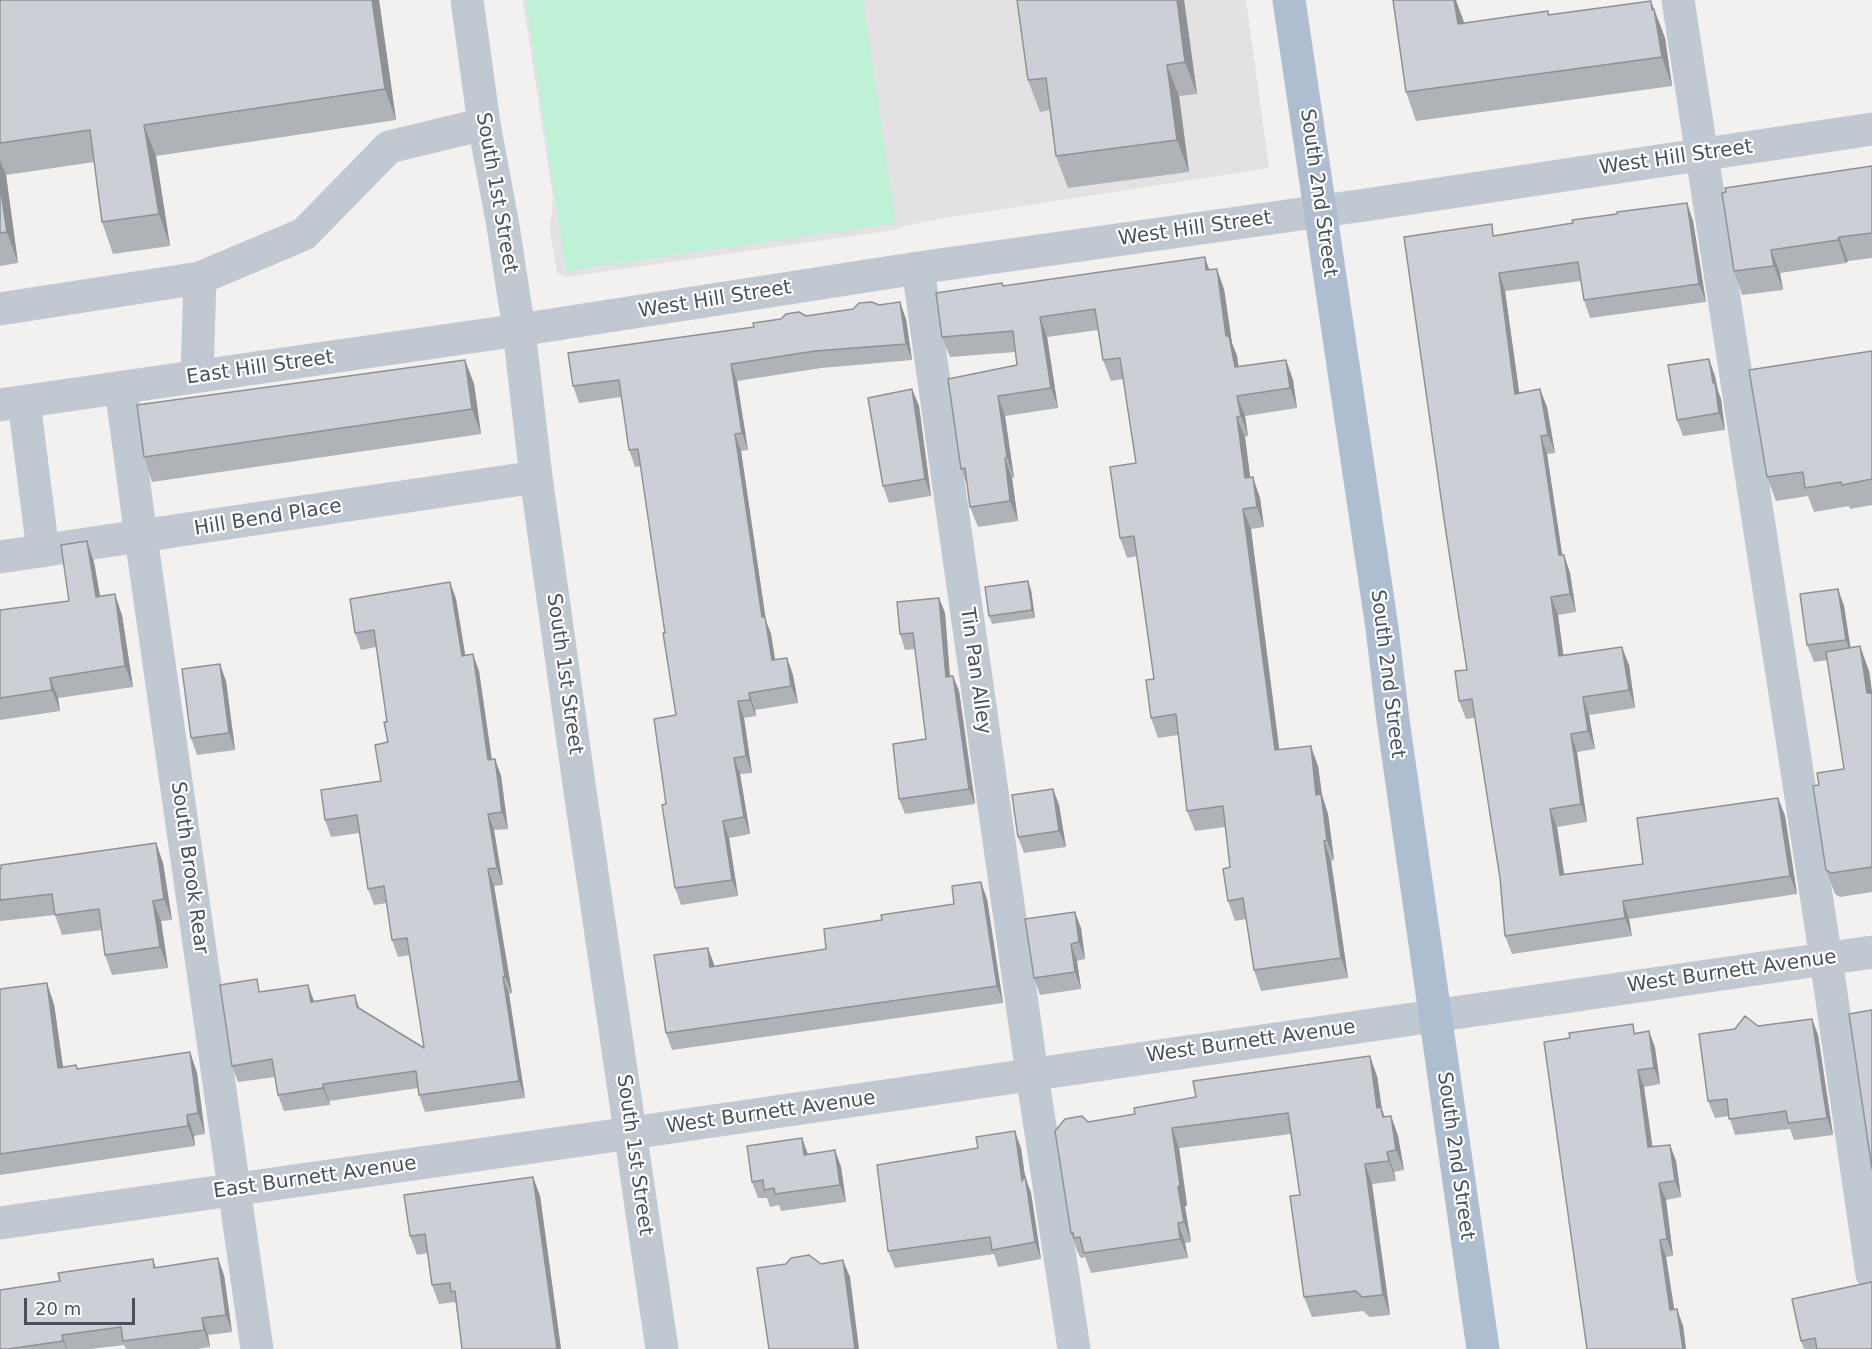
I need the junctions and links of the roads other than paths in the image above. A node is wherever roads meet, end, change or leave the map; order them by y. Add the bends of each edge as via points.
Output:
1 (467, 0) edge
2 (1289, 0) edge
3 (1678, 0) edge
4 (484, 124) junction
5 (1872, 129) edge
6 (1701, 155) junction
7 (1320, 211) junction
8 (918, 268) junction
9 (200, 279) junction
10 (0, 309) edge
11 (519, 330) junction
12 (197, 376) junction
13 (122, 388) junction
14 (12, 403) edge
15 (536, 477) junction
16 (141, 537) junction
17 (43, 551) junction
18 (0, 557) edge
19 (1872, 952) edge
20 (1826, 958) junction
21 (1435, 1015) junction
22 (1032, 1074) junction
23 (631, 1133) junction
24 (236, 1189) junction
25 (0, 1223) edge
26 (1872, 1274) edge
27 (257, 1349) edge
28 (662, 1349) edge
29 (1074, 1349) edge
30 (1483, 1349) edge

1 - 4 street, South 1st Street
2 - 7 main road, South 2nd Street
3 - 6 street
4 - 9 street via 389,147 304,234
4 - 11 street, South 1st Street
5 - 6 street, West Hill Street
6 - 7 street, West Hill Street
6 - 20 street
7 - 8 street, West Hill Street
7 - 21 main road, South 2nd Street
8 - 11 street, West Hill Street
8 - 22 street, Tin Pan Alley
9 - 10 street
9 - 12 street
11 - 12 street, East Hill Street
11 - 15 street, South 1st Street
12 - 13 street, East Hill Street
13 - 14 street, East Hill Street
13 - 16 street, South Brook Rear
14 - 17 street
15 - 16 street, Hill Bend Place
15 - 23 street, South 1st Street
16 - 17 street, Hill Bend Place
16 - 24 street, South Brook Rear
17 - 18 street, Hill Bend Place
19 - 20 street, West Burnett Avenue
20 - 21 street, West Burnett Avenue
20 - 26 street
21 - 22 street, West Burnett Avenue
21 - 30 main road, South 2nd Street
22 - 23 street, West Burnett Avenue
22 - 29 street, Tin Pan Alley
23 - 24 street, East Burnett Avenue
23 - 28 street, South 1st Street
24 - 25 street, East Burnett Avenue
24 - 27 street, South Brook Rear

